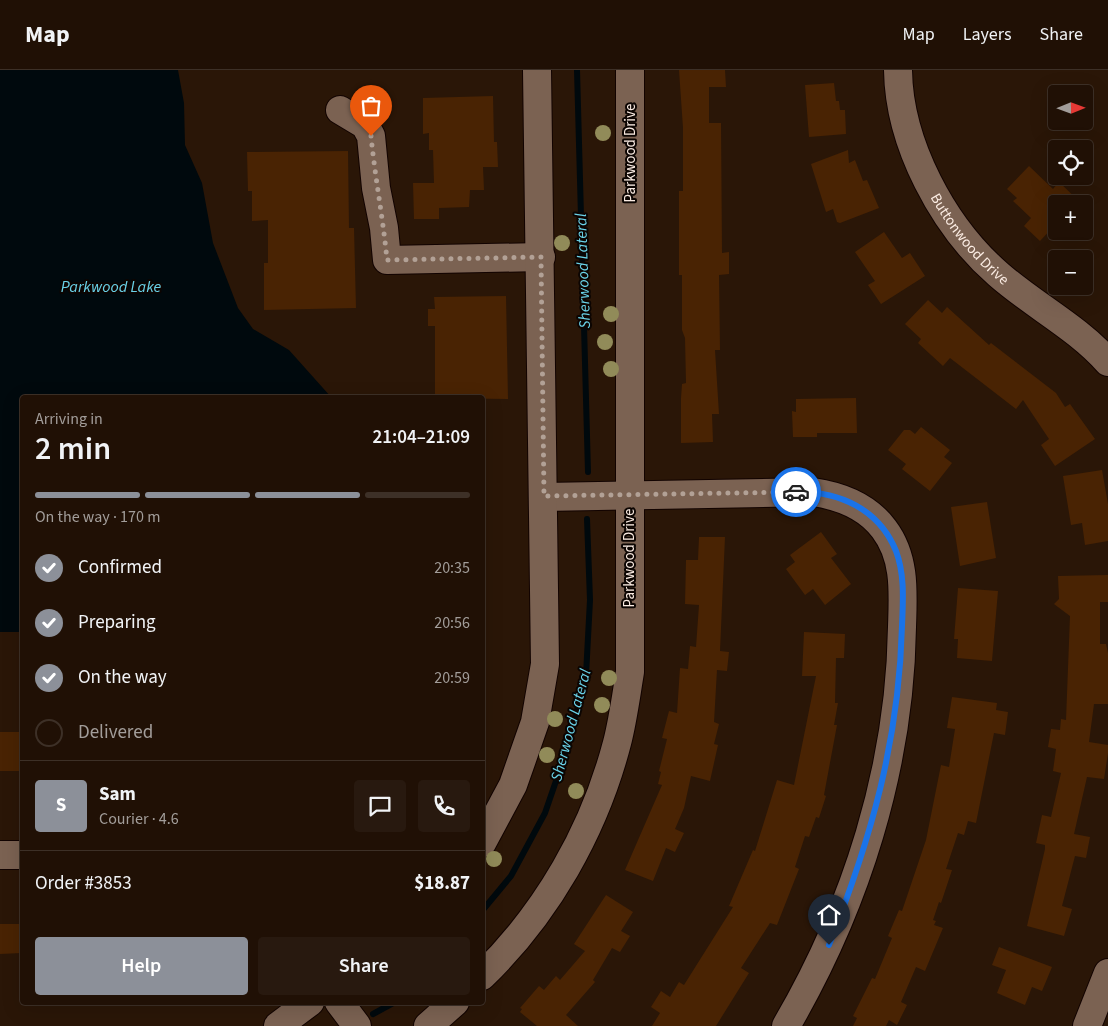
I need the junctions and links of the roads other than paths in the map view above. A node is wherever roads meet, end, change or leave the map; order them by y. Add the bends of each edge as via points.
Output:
1 (537, 70) edge
2 (630, 70) edge
3 (898, 70) edge
4 (340, 110) dead end
5 (541, 257) junction
6 (1108, 362) edge
7 (629, 495) junction
8 (544, 496) junction
9 (485, 837) edge
10 (20, 854) edge
11 (0, 855) edge
12 (485, 973) edge
13 (1108, 973) edge
14 (306, 1005) edge
15 (452, 1005) edge
16 (278, 1026) edge
17 (428, 1026) edge
18 (786, 1026) edge
19 (1087, 1026) edge

1 - 5 street
2 - 7 street, Parkwood Drive
3 - 6 street, Buttonwood Drive via 906,123 929,186 966,244 999,275 1044,307
4 - 5 street via 364,125 371,136 387,260
5 - 8 street
7 - 8 street
7 - 12 street, Parkwood Drive via 630,672 617,744 591,818 554,889 504,955
7 - 18 street via 832,494 867,512 884,529 896,551 903,584 902,654 884,778 853,885 829,945
8 - 9 street via 545,664 535,722 513,784
10 - 11 street
13 - 19 street
14 - 16 street
15 - 17 street

